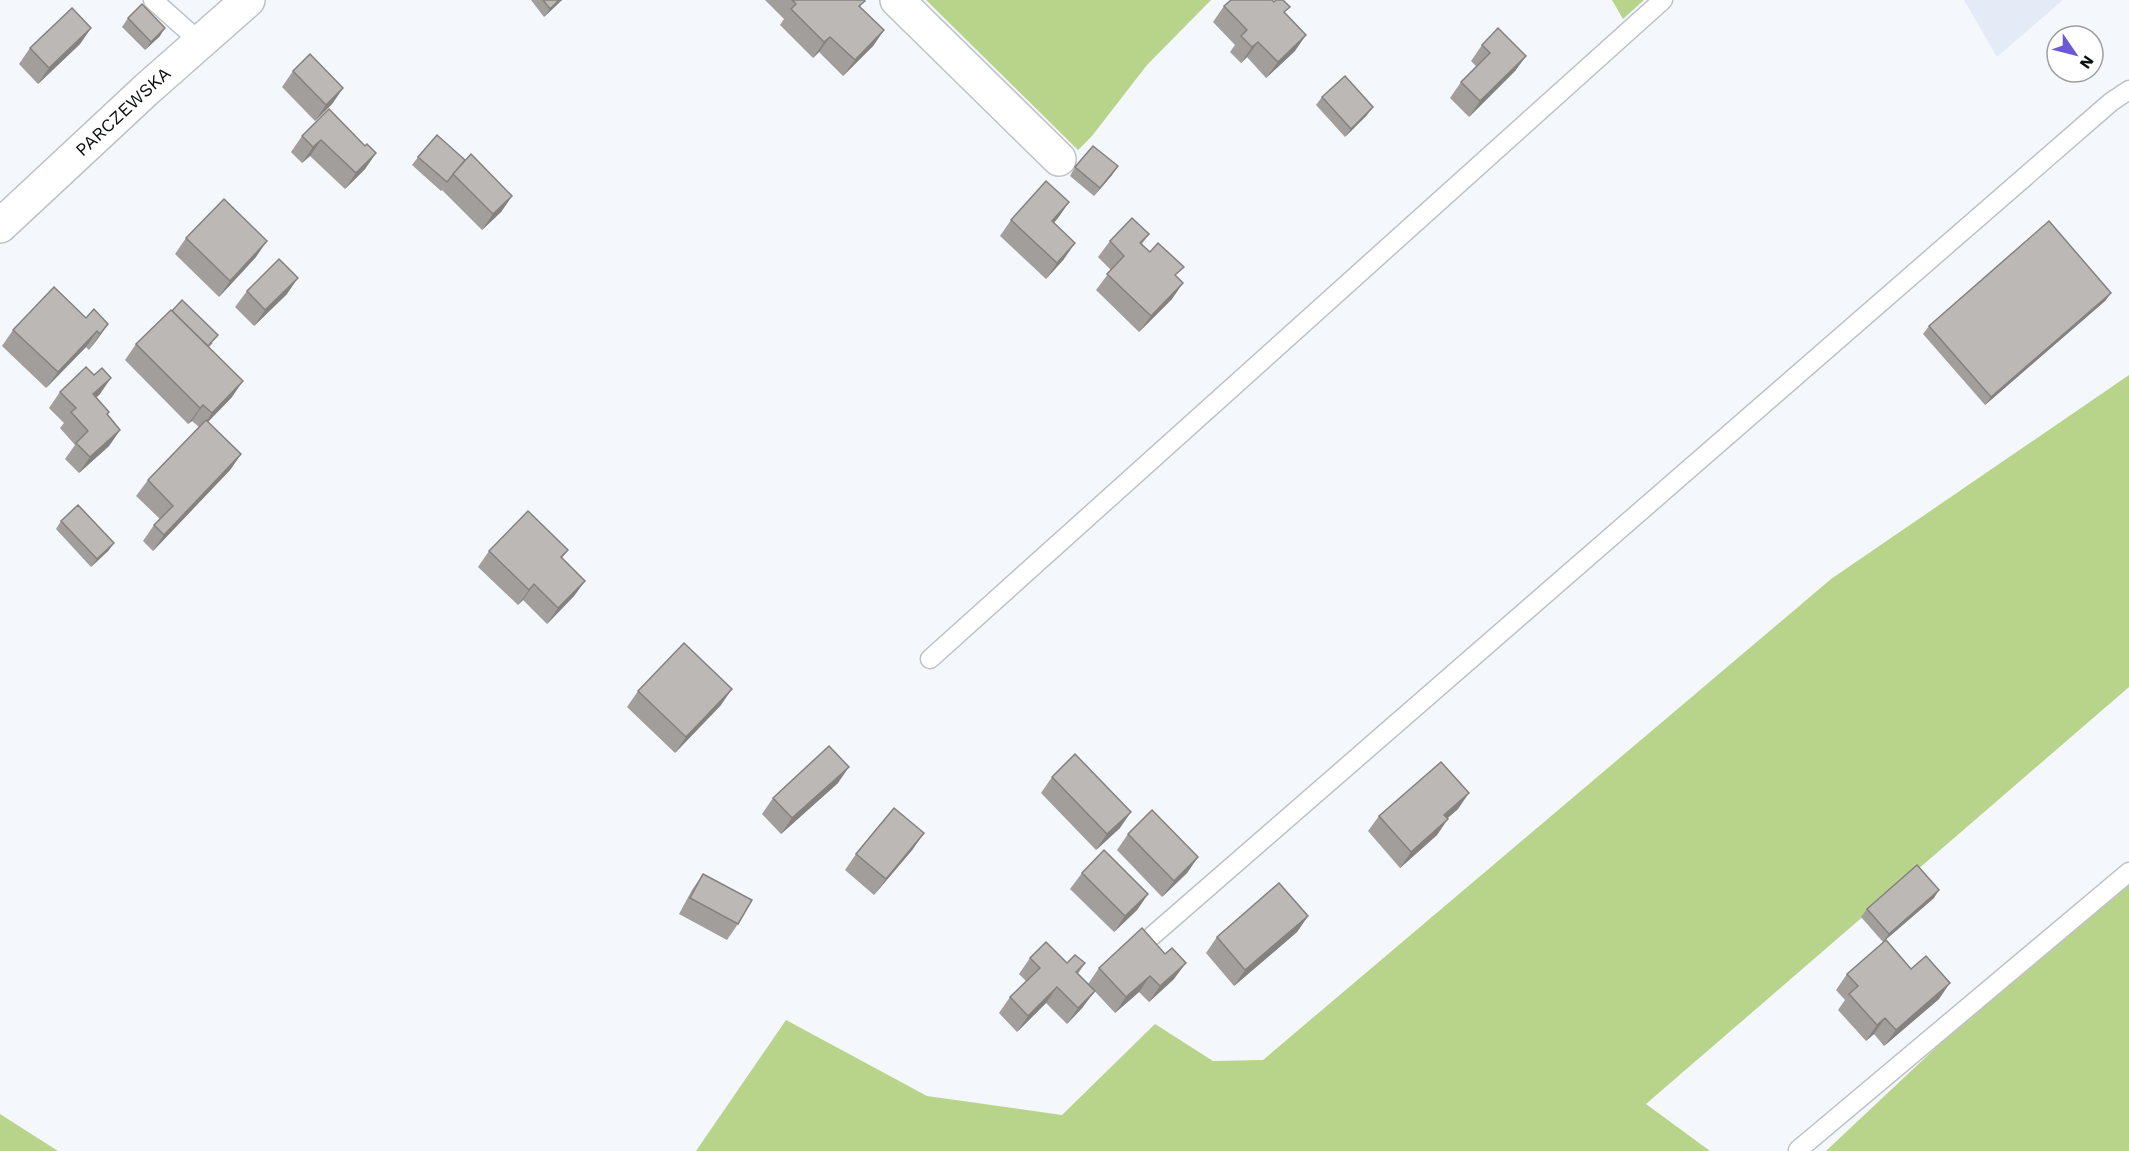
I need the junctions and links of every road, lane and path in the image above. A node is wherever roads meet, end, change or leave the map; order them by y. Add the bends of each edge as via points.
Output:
1 (153, 0) edge
2 (248, 0) edge
3 (897, 0) edge
4 (1663, 0) edge
5 (200, 42) junction
6 (2129, 90) edge
7 (1059, 159) dead end
8 (0, 226) edge
9 (930, 659) dead end
10 (2129, 872) edge
11 (1152, 936) edge
12 (1798, 1150) edge

1 - 5 lane
2 - 5 street, PARCZEWSKA
3 - 7 street
4 - 9 lane
5 - 8 street, PARCZEWSKA
6 - 11 lane
10 - 12 lane

